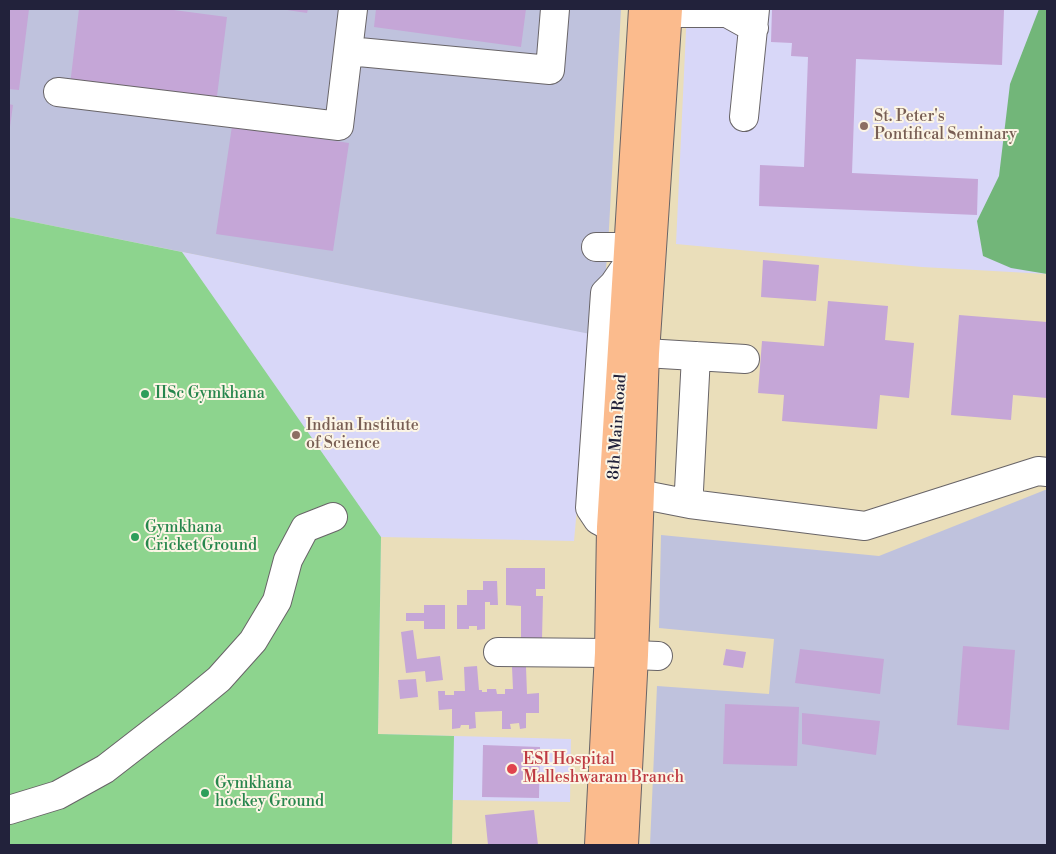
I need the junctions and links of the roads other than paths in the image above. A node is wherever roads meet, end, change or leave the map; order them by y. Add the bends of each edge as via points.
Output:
1 (353, 9) edge
2 (555, 9) edge
3 (660, 10) edge
4 (755, 18) edge
5 (348, 51) junction
6 (58, 92) dead end
7 (744, 117) dead end
8 (596, 247) dead end
9 (628, 256) junction
10 (645, 353) junction
11 (696, 356) junction
12 (745, 359) dead end
13 (1047, 472) edge
14 (627, 492) junction
15 (690, 504) junction
16 (333, 517) dead end
17 (611, 527) junction
18 (498, 652) dead end
19 (634, 655) junction
20 (9, 810) edge
21 (599, 845) edge
22 (624, 845) edge

1 - 5 street
2 - 5 street via 550,70
3 - 4 street via 727,13
3 - 9 main road, 8th Main Road
3 - 10 main road, 8th Main Road
4 - 7 street
5 - 6 street via 339,126
8 - 9 street
9 - 14 main road, 8th Main Road
9 - 17 street via 614,284 605,293 590,508 598,520
10 - 11 street
10 - 14 main road, 8th Main Road
11 - 12 street
11 - 15 street
13 - 15 street via 1038,472 865,526
14 - 15 street
14 - 17 main road, 8th Main Road
14 - 19 main road, 8th Main Road
16 - 20 street via 305,528 288,560 277,601 253,641 219,679 105,769 58,795
17 - 19 main road, 8th Main Road
18 - 19 street
19 - 21 main road, 8th Main Road
19 - 22 main road, 8th Main Road

